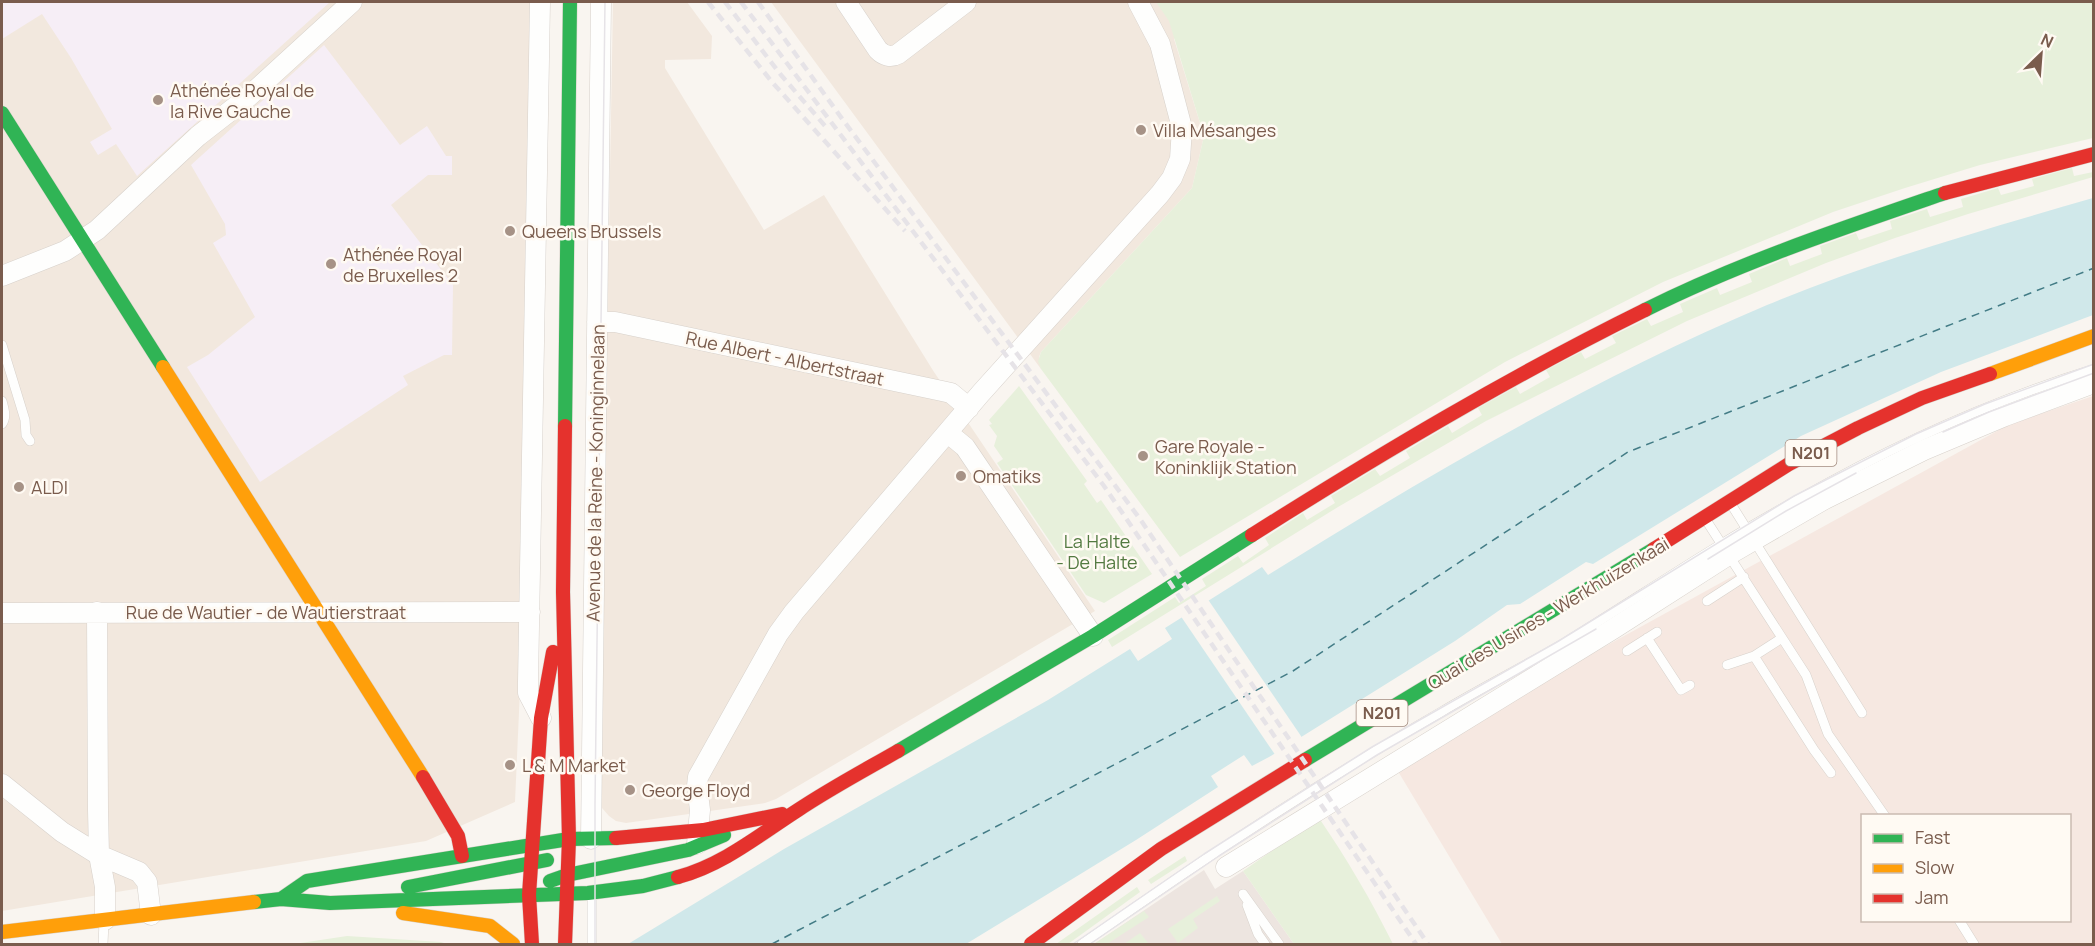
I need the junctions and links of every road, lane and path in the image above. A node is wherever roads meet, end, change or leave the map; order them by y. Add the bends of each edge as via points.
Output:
1 (352, 2) edge
2 (540, 2) edge
3 (570, 2) edge
4 (601, 2) edge
5 (846, 2) edge
6 (966, 2) edge
7 (1138, 2) edge
8 (2, 113) edge
9 (2094, 154) edge
10 (83, 240) junction
11 (2, 276) edge
12 (597, 322) junction
13 (2094, 336) edge
14 (2, 345) edge
15 (2094, 369) edge
16 (2094, 383) edge
17 (2, 401) edge
18 (969, 408) junction
19 (2, 424) edge
20 (948, 433) junction
21 (30, 441) dead end
22 (1729, 501) junction
23 (1705, 518) junction
24 (1750, 535) junction
25 (1726, 549) junction
26 (1744, 577) junction
27 (563, 592) junction
28 (1707, 601) dead end
29 (97, 612) junction
30 (318, 612) junction
31 (530, 612) junction
32 (2, 613) edge
33 (1657, 632) dead end
34 (1093, 636) junction
35 (1647, 638) junction
36 (1782, 638) junction
37 (1627, 651) dead end
38 (1754, 656) junction
39 (1727, 665) dead end
40 (1690, 685) dead end
41 (1862, 713) dead end
42 (541, 718) junction
43 (1831, 773) dead end
44 (2, 784) edge
45 (799, 809) junction
46 (1884, 814) edge
47 (698, 838) junction
48 (533, 845) junction
49 (568, 845) junction
50 (99, 855) junction
51 (591, 855) junction
52 (462, 856) junction
53 (531, 864) junction
54 (1226, 867) dead end
55 (692, 873) junction
56 (567, 875) junction
57 (592, 893) junction
58 (566, 894) junction
59 (529, 895) junction
60 (281, 899) junction
61 (330, 903) junction
62 (151, 915) junction
63 (105, 920) junction
64 (1960, 922) edge
65 (2, 932) edge
66 (103, 945) edge
67 (513, 945) edge
68 (532, 945) edge
69 (566, 945) edge
70 (592, 945) edge
71 (1031, 945) edge
72 (1082, 945) edge
73 (1264, 945) edge
74 (1279, 945) edge
75 (1974, 945) edge

1 - 10 street
2 - 31 street, Avenue de la Reine - Koninginnelaan
3 - 27 main road, Avenue de la Reine - Koninginnelaan
4 - 12 street, Avenue de la Reine - Koninginnelaan
5 - 6 street via 886,56 898,54
7 - 18 street via 1160,44 1181,117 1183,139 1176,169 1160,194
8 - 10 main road
9 - 34 main road via 1960,188 1833,231 1697,285 1618,322 1428,427
10 - 11 street
10 - 30 main road
12 - 18 street, Rue Albert - Albertstraat via 615,322 951,393
12 - 51 street, Avenue de la Reine - Koninginnelaan
13 - 22 main road, Quai des Usines - Werkhuizenkaai / N201 via 1922,398 1789,464
14 - 21 lane
15 - 24 lane, Quai des Usines - Werkhuizenkaai via 1986,408 1918,438 1810,492
16 - 24 street, Quai des Usines - Werkhuizenkaai via 1924,450
17 - 19 lane
18 - 20 street
20 - 34 street via 965,447
20 - 47 street via 778,634 698,777
22 - 23 main road, Quai des Usines - Werkhuizenkaai / N201
22 - 24 lane
23 - 25 lane
23 - 71 main road, Quai des Usines - Werkhuizenkaai / N201 via 1225,808 1161,849
24 - 25 street, Quai des Usines - Werkhuizenkaai
24 - 41 lane
25 - 26 lane
25 - 54 street, Quai des Usines - Werkhuizenkaai via 1613,629
25 - 72 lane, Quai des Usines - Werkhuizenkaai via 1375,751 1216,852
26 - 28 lane
26 - 36 lane
27 - 42 main road, Avenue de la Reine - Koninginnelaan
27 - 49 main road, Avenue de la Reine - Koninginnelaan
29 - 30 street, Rue de Wautier - de Wautierstraat
29 - 32 street, Rue de Wautier - de Wautierstraat
29 - 50 street
30 - 31 street, Rue de Wautier - de Wautierstraat
30 - 52 main road via 449,819
31 - 42 street, Avenue de la Reine - Koninginnelaan via 528,693
33 - 35 lane
34 - 45 main road
35 - 37 lane
35 - 40 lane via 1681,690
36 - 38 lane
36 - 46 lane via 1806,675 1828,734
38 - 39 lane
38 - 43 lane
42 - 48 main road, Avenue de la Reine - Koninginnelaan
44 - 50 street via 62,832
45 - 47 main road
45 - 55 main road via 743,848
47 - 51 main road
47 - 51 main road
47 - 55 street
48 - 49 main road
48 - 52 main road
48 - 53 main road, Avenue de la Reine - Koninginnelaan
49 - 51 main road
49 - 53 main road
49 - 56 main road, Avenue de la Reine - Koninginnelaan
50 - 62 street via 139,872 147,882
50 - 63 street via 105,887
51 - 56 main road
51 - 57 lane, Avenue de la Reine - Koninginnelaan
52 - 60 main road via 307,881
53 - 59 main road, Avenue de la Reine - Koninginnelaan
53 - 61 main road
55 - 57 main road via 643,886
56 - 58 main road, Avenue de la Reine - Koninginnelaan
56 - 59 main road via 547,882
57 - 58 main road
57 - 70 lane, Avenue de la Reine - Koninginnelaan
58 - 59 main road
58 - 69 main road, Avenue de la Reine - Koninginnelaan
59 - 61 main road
59 - 68 main road, Avenue de la Reine - Koninginnelaan
60 - 61 main road
60 - 62 main road
61 - 67 main road via 490,926
62 - 63 main road
63 - 65 main road
63 - 66 lane
64 - 75 lane
73 - 74 lane via 1243,894

